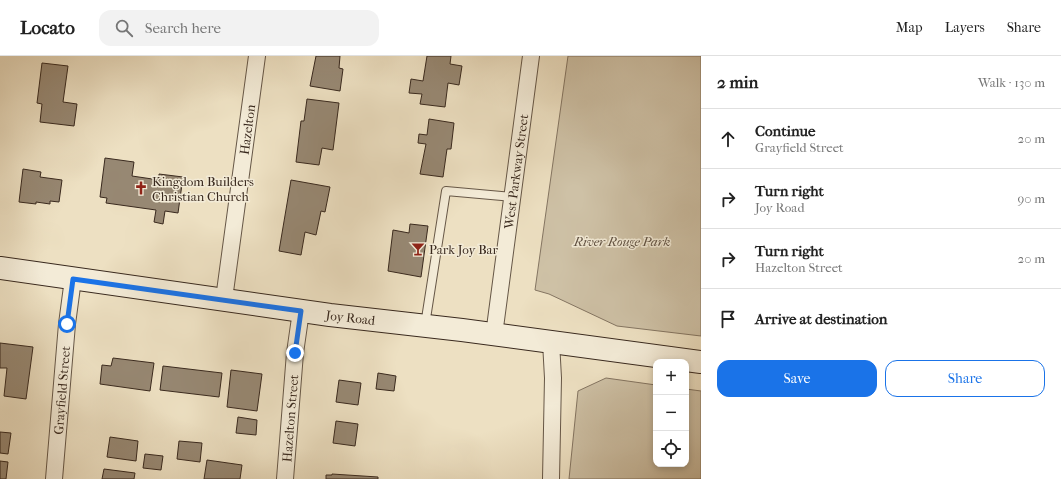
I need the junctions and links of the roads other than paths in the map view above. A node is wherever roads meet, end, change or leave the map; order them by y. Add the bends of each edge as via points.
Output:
1 (257, 56) edge
2 (531, 56) edge
3 (512, 197) junction
4 (0, 268) edge
5 (73, 279) junction
6 (224, 299) junction
7 (301, 311) junction
8 (425, 326) junction
9 (494, 335) junction
10 (551, 342) junction
11 (701, 362) edge
12 (54, 479) edge
13 (285, 479) edge
14 (551, 479) edge

1 - 6 street, Hazelton
2 - 3 street, West Parkway Street
3 - 8 lane via 446,191
3 - 9 street, West Parkway Street
4 - 5 main road, Joy Road
5 - 6 main road, Joy Road
5 - 12 street, Grayfield Street
6 - 7 main road, Joy Road
7 - 8 main road, Joy Road
7 - 13 street, Hazelton Street
8 - 9 main road, Joy Road
9 - 10 main road, Joy Road
10 - 11 main road, Joy Road
10 - 14 street

